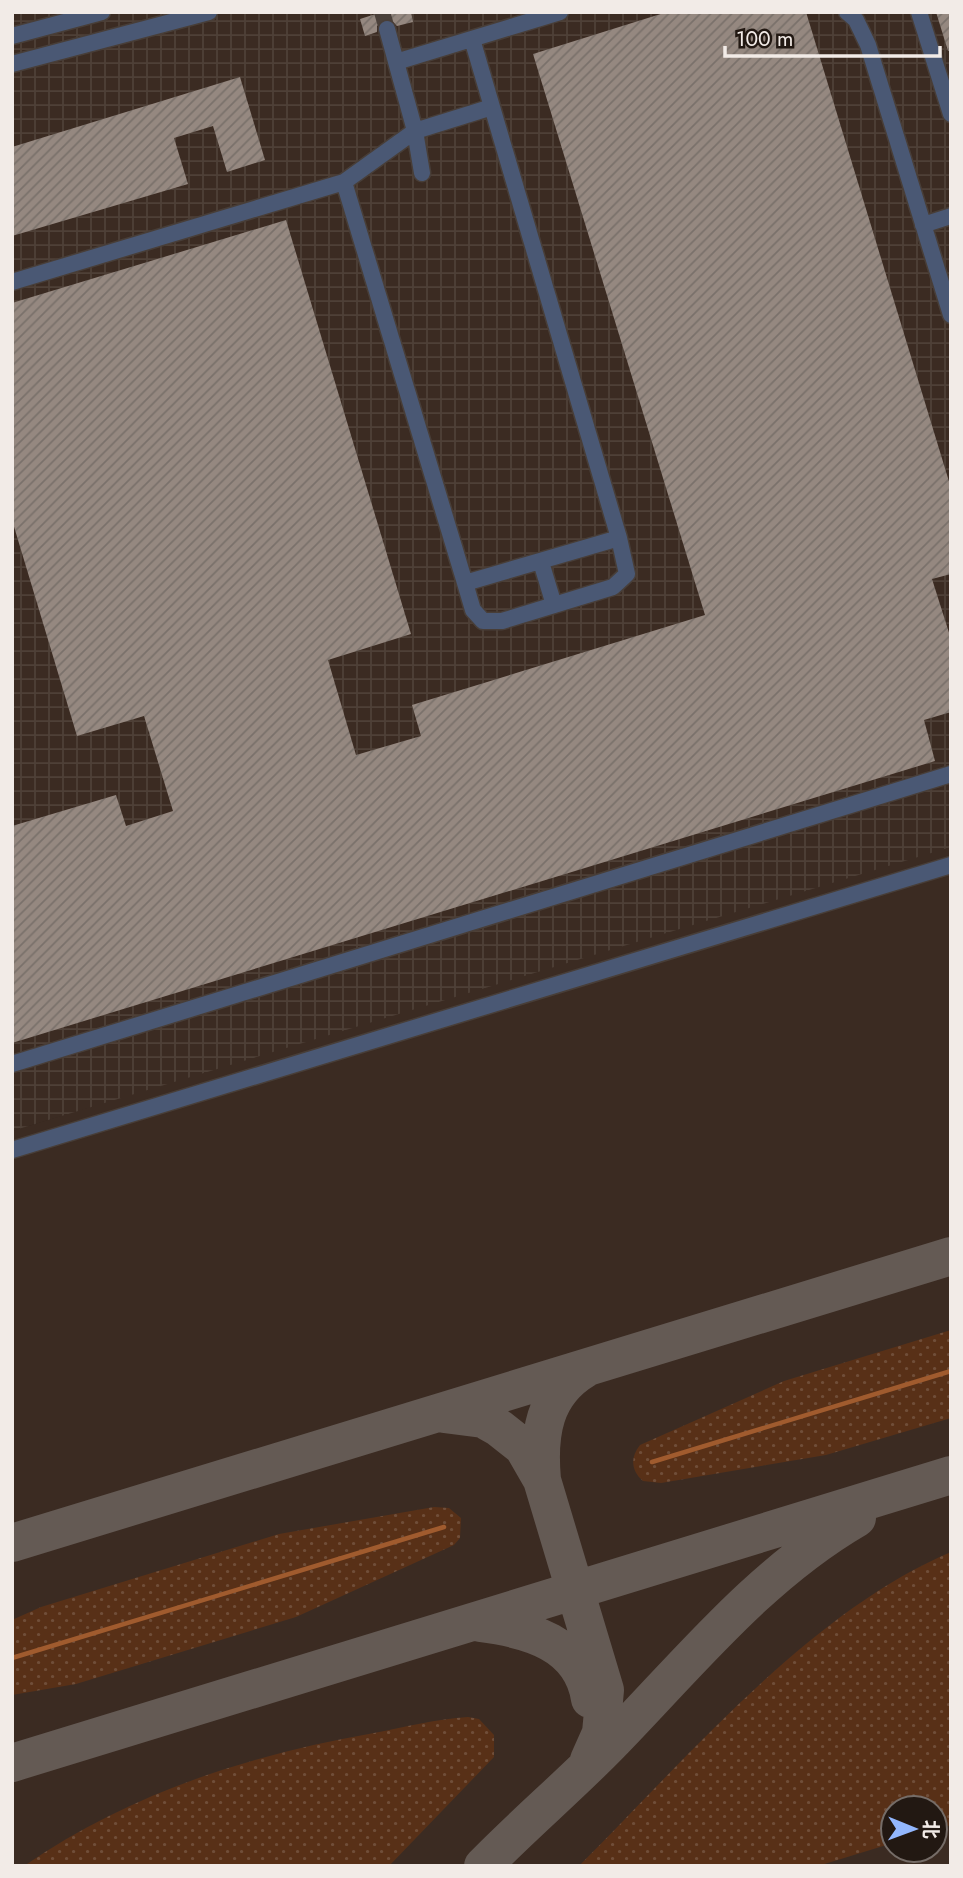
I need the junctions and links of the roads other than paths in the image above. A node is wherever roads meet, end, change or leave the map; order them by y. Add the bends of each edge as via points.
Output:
1 (102, 12) edge
2 (209, 12) edge
3 (560, 12) edge
4 (847, 12) edge
5 (919, 12) edge
6 (40, 20) edge
7 (387, 29) tunnel mouth
8 (12, 36) edge
9 (472, 39) junction
10 (396, 62) junction
11 (12, 64) edge
12 (492, 107) junction
13 (951, 114) edge
14 (415, 131) junction
15 (422, 173) dead end
16 (344, 182) junction
17 (951, 216) edge
18 (923, 225) junction
19 (12, 282) edge
20 (951, 315) edge
21 (619, 538) junction
22 (541, 562) junction
23 (465, 583) junction
24 (554, 605) junction
25 (951, 774) edge
26 (951, 865) edge
27 (12, 1064) edge
28 (12, 1150) edge

1 - 6 street
2 - 11 street
3 - 9 street
4 - 18 street via 868,45
5 - 13 street
6 - 8 street
7 - 10 street
9 - 10 street
9 - 12 street
10 - 14 street
12 - 14 street
12 - 21 street
14 - 15 street
14 - 16 street
16 - 19 street
16 - 23 street
17 - 18 street
18 - 20 street
21 - 22 street
21 - 24 street via 627,565 622,581
22 - 23 street
22 - 24 street
23 - 24 street via 473,610 483,621 502,621
25 - 27 street
26 - 28 street

